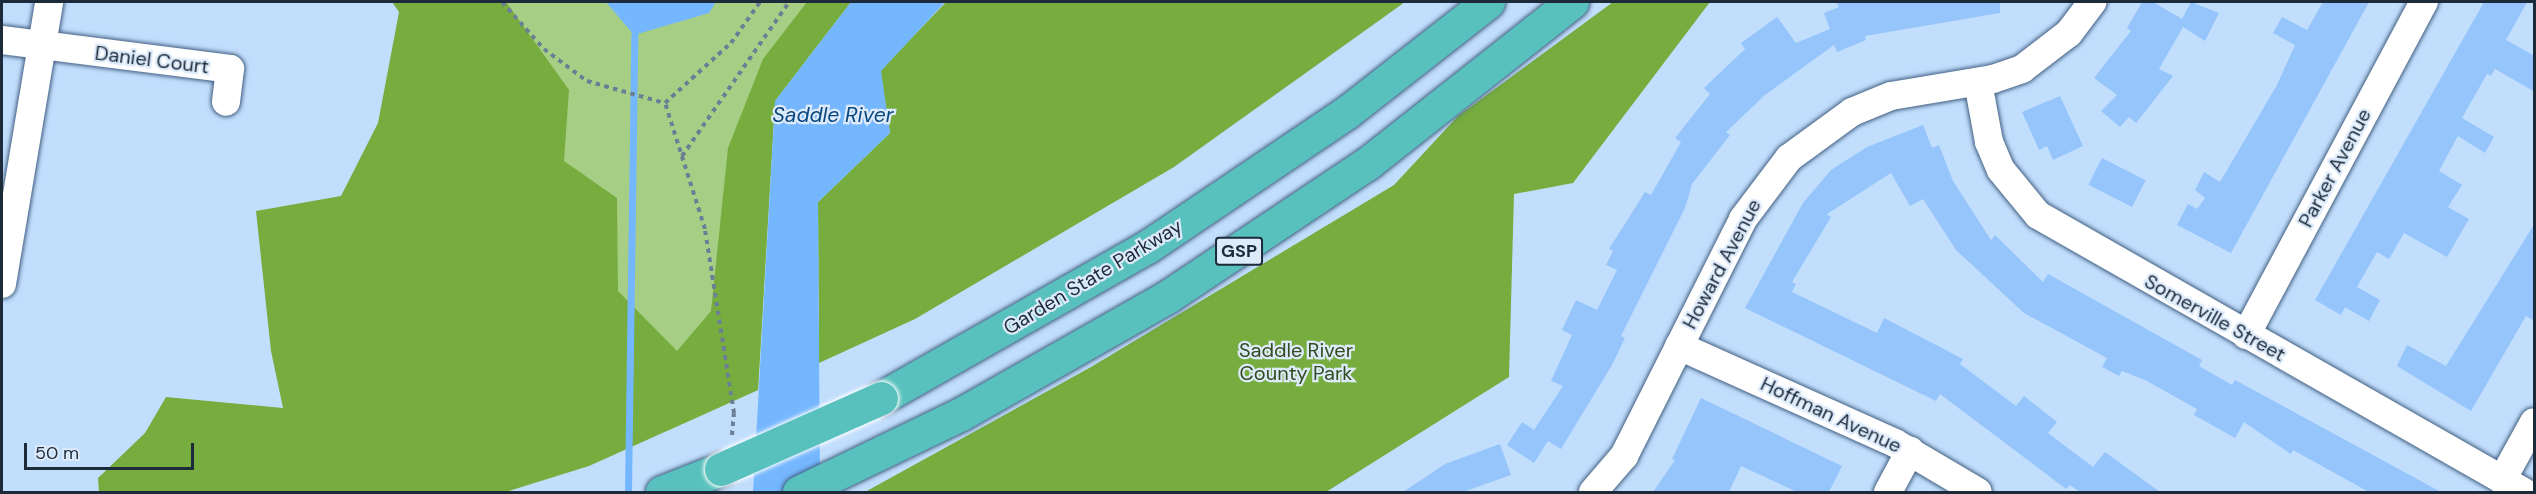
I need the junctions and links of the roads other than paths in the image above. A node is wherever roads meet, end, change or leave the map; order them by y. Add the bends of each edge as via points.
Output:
1 (49, 2) edge
2 (1488, 2) edge
3 (1572, 2) edge
4 (2092, 2) edge
5 (2424, 2) edge
6 (2, 40) edge
7 (41, 47) junction
8 (1978, 82) junction
9 (226, 102) dead end
10 (2, 284) edge
11 (2246, 335) junction
12 (1679, 346) junction
13 (2535, 422) edge
14 (1910, 451) junction
15 (2513, 486) edge
16 (662, 492) edge
17 (799, 492) edge
18 (1593, 492) edge
19 (1888, 492) edge
20 (1978, 492) edge

1 - 7 street
2 - 16 highway, Garden State Parkway / GSP, bridge via 1347,112 1156,241 881,398 726,458
3 - 17 highway, GSP via 1461,93 1273,229 1067,356
4 - 8 street, Howard Avenue via 2069,33 2046,54 2022,69
5 - 11 street, Parker Avenue
6 - 7 street
7 - 9 street, Daniel Court via 230,69
7 - 10 street
8 - 11 street, Somerville Street via 1989,142 2001,170 2038,215
8 - 12 street, Howard Avenue via 1927,86 1891,96 1821,131 1789,158 1743,219
11 - 15 street, Somerville Street
12 - 14 street, Hoffman Avenue
12 - 18 street, Howard Avenue via 1624,456
13 - 15 street
14 - 19 street
14 - 20 street, Hoffman Avenue

